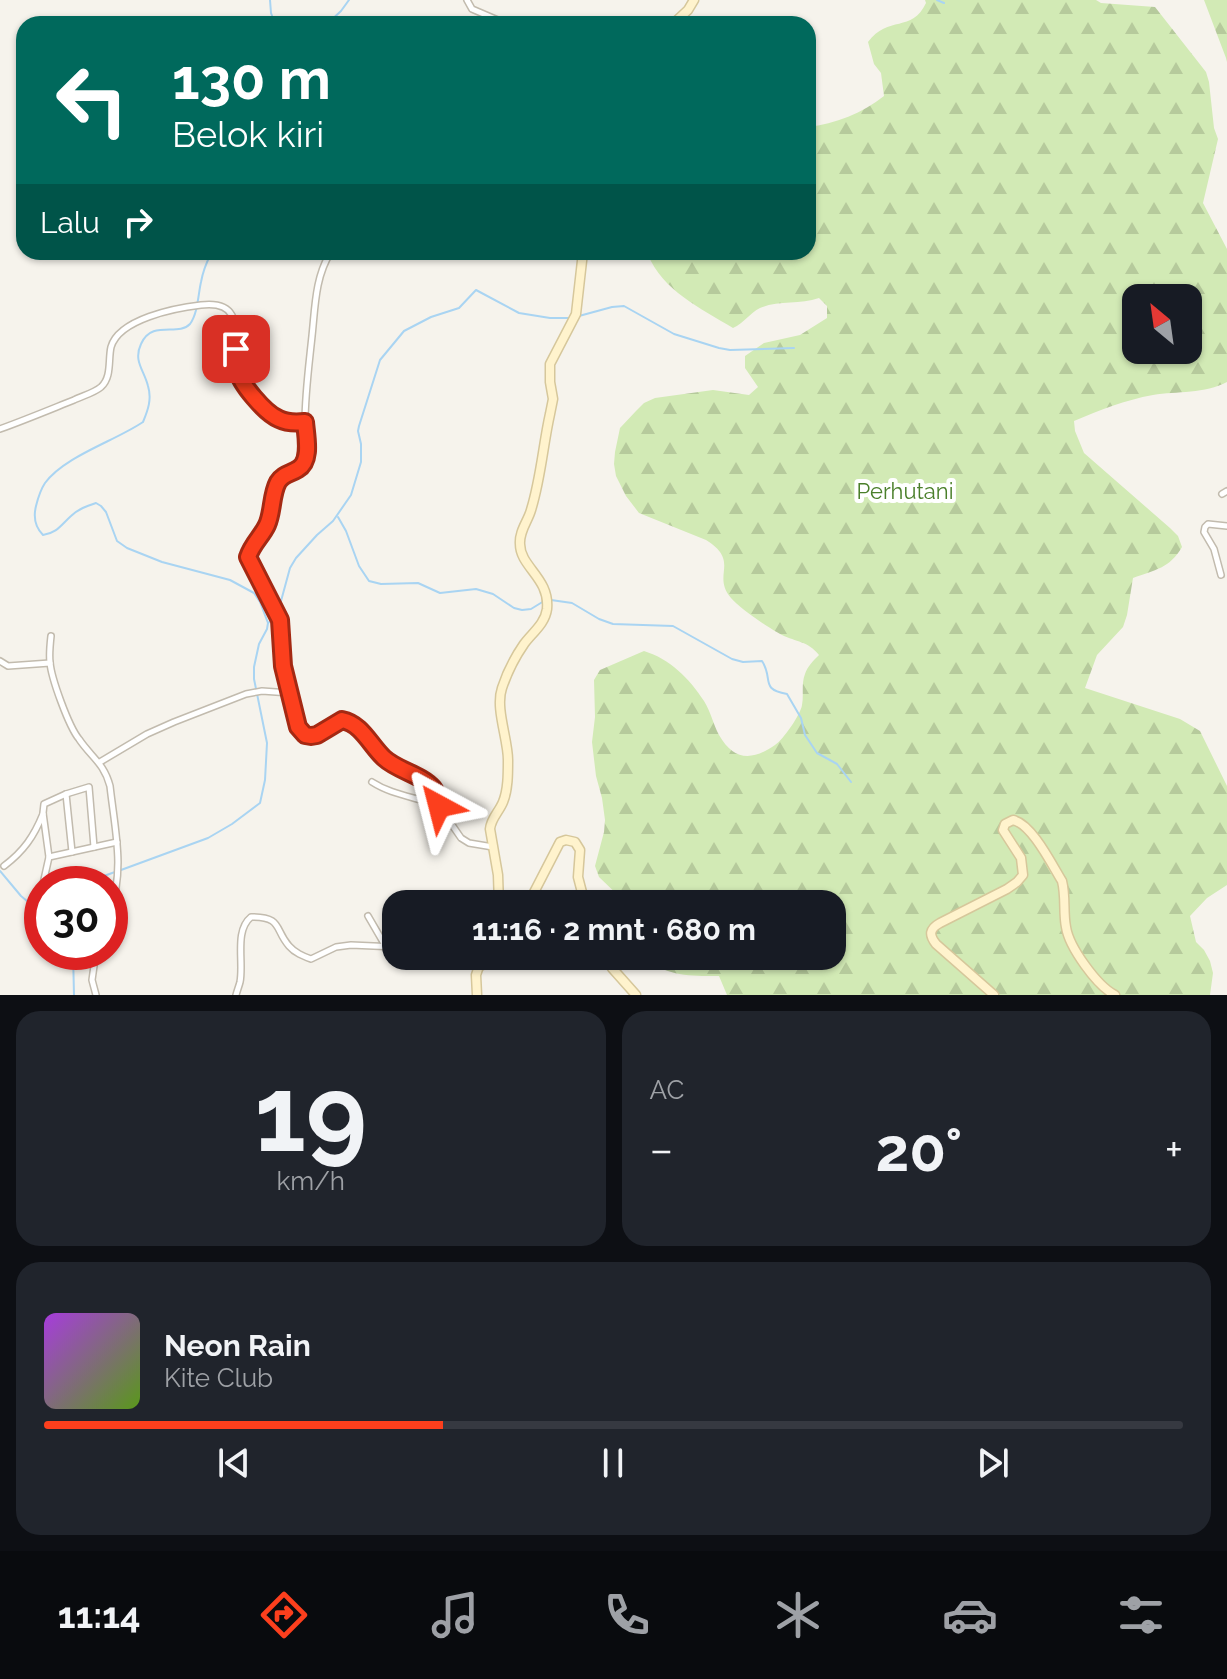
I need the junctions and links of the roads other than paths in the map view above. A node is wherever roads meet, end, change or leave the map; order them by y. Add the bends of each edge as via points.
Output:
1 (467, 0) edge
2 (694, 0) edge
3 (488, 16) edge
4 (682, 16) edge
5 (325, 260) edge
6 (582, 260) edge
7 (305, 422) junction
8 (0, 429) edge
9 (1227, 526) edge
10 (1221, 575) dead end
11 (51, 636) dead end
12 (0, 661) edge
13 (50, 663) junction
14 (290, 693) junction
15 (100, 762) junction
16 (372, 782) dead end
17 (66, 794) junction
18 (439, 806) junction
19 (43, 813) junction
20 (117, 842) junction
21 (94, 847) junction
22 (494, 848) junction
23 (72, 852) junction
24 (49, 857) junction
25 (4, 866) dead end
26 (47, 866) edge
27 (119, 866) edge
28 (499, 890) edge
29 (535, 890) edge
30 (581, 890) edge
31 (368, 916) dead end
32 (382, 940) edge
33 (382, 948) edge
34 (93, 970) edge
35 (477, 970) edge
36 (614, 970) edge
37 (96, 995) edge
38 (236, 995) edge
39 (477, 995) edge
40 (636, 995) edge
41 (994, 995) edge
42 (1115, 995) edge

1 - 3 street via 472,9
2 - 4 main road
5 - 7 street
6 - 22 main road via 575,317 550,364 553,399 531,511 520,539 547,608 545,619 514,660 500,695 508,758 506,790 490,829
7 - 8 street via 276,419 254,397 237,370 234,320 227,310 205,305 137,321 122,330 100,388
7 - 14 street via 305,463 280,479 268,524 248,557 280,620
9 - 10 street via 1208,524 1204,532
11 - 13 street
12 - 13 street via 8,666
13 - 15 street via 71,727
14 - 15 street via 246,694 147,734
14 - 18 street via 305,735 317,735 347,720 385,759 431,786
15 - 20 street via 110,786
16 - 18 street
17 - 19 street via 44,804
17 - 21 street via 89,787
17 - 23 street
18 - 22 street via 461,838
19 - 24 street
19 - 25 street via 26,847
20 - 21 street
20 - 27 street
21 - 23 street
22 - 28 main road
23 - 24 street
24 - 26 street
29 - 30 main road via 560,842 567,840 580,850
31 - 32 street
33 - 38 street via 336,947 311,959 289,947 274,922 251,917 243,929
34 - 37 street
35 - 39 main road
36 - 40 main road
41 - 42 main road via 936,944 931,931 1023,875 1021,858 1003,830 1013,820 1033,835 1062,881 1068,937 1102,986

